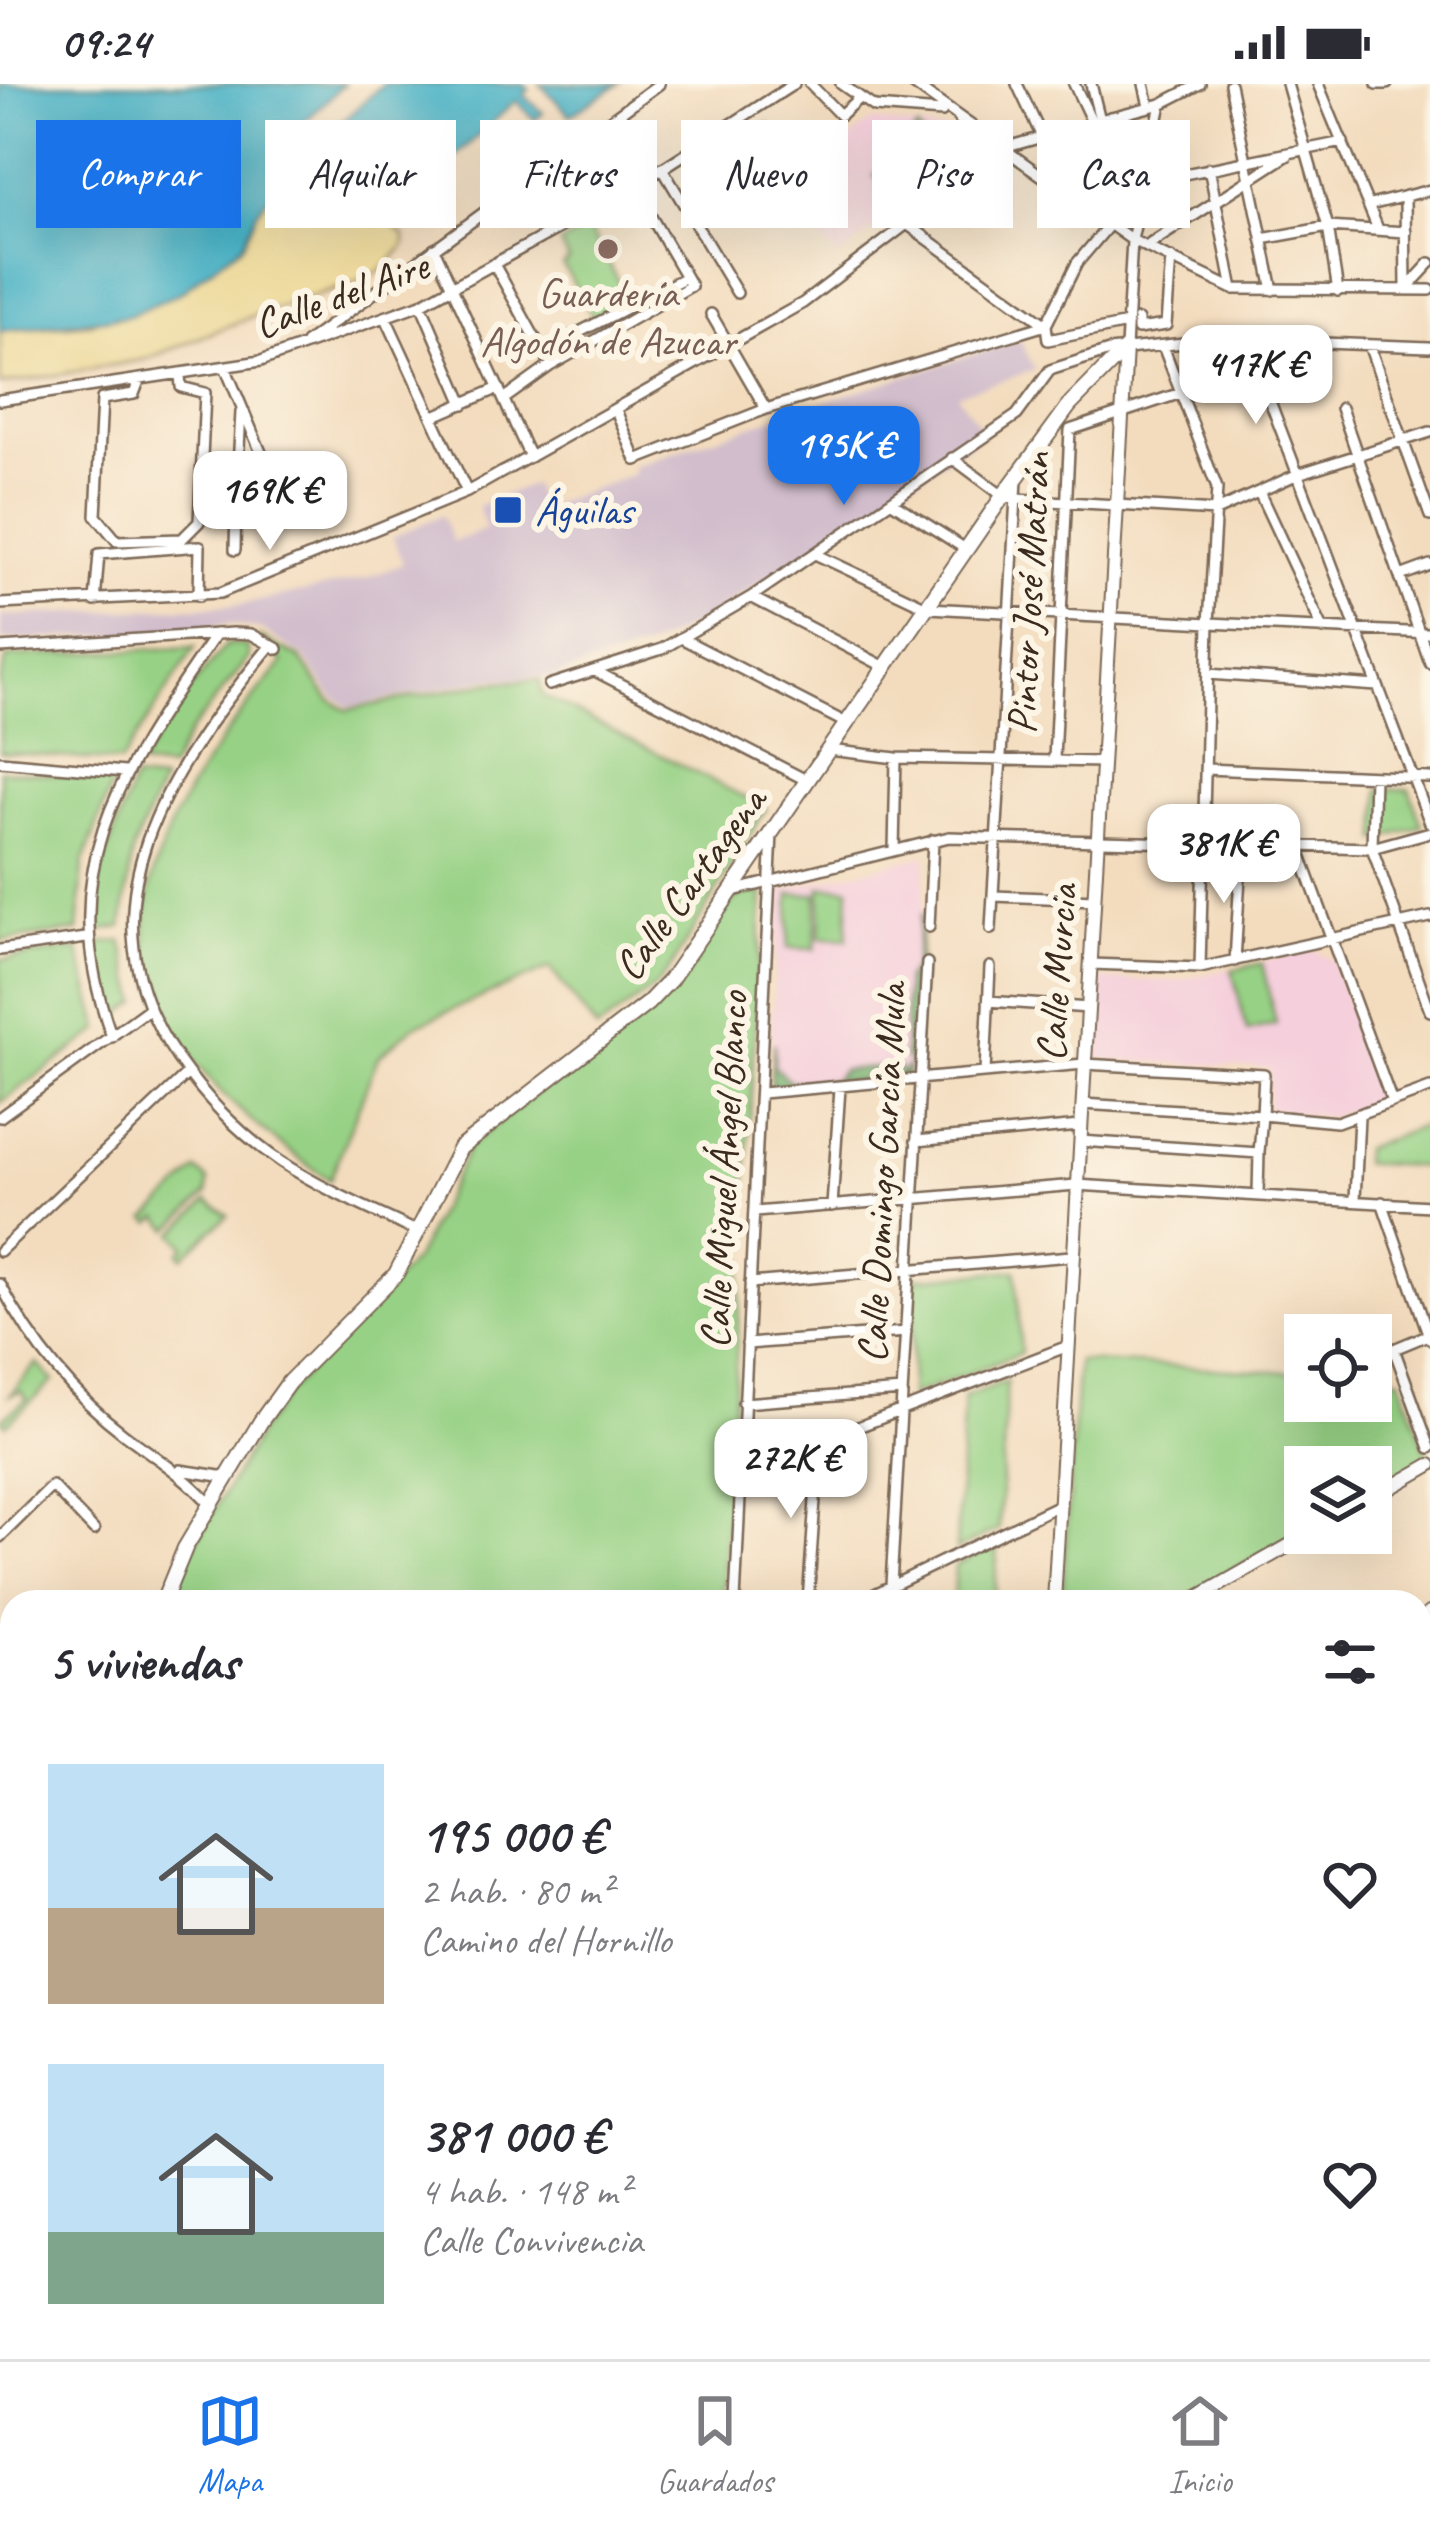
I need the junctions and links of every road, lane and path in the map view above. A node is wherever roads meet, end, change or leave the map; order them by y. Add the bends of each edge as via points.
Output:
1 (658, 84) edge
2 (794, 84) edge
3 (810, 84) edge
4 (842, 84) edge
5 (913, 84) edge
6 (1017, 84) edge
7 (1074, 84) edge
8 (1091, 84) edge
9 (1144, 84) edge
10 (1196, 84) edge
11 (1230, 84) edge
12 (1287, 84) edge
13 (1318, 84) edge
14 (858, 99) junction
15 (1155, 105) junction
16 (952, 115) junction
17 (610, 120) edge
18 (955, 120) edge
19 (963, 120) edge
20 (1100, 120) junction
21 (1153, 120) edge
22 (1343, 142) junction
23 (1013, 144) edge
24 (1298, 149) junction
25 (1013, 153) edge
26 (1246, 160) junction
27 (662, 168) junction
28 (1209, 168) junction
29 (657, 171) edge
30 (1037, 172) edge
31 (1190, 172) edge
32 (1250, 180) junction
33 (1430, 190) edge
34 (1405, 196) junction
35 (1214, 201) junction
36 (1370, 205) junction
37 (480, 215) edge
38 (657, 226) edge
39 (1328, 227) junction
40 (562, 228) edge
41 (902, 228) edge
42 (913, 228) edge
43 (1107, 228) edge
44 (1116, 228) edge
45 (1135, 228) edge
46 (1378, 230) junction
47 (1406, 232) junction
48 (1262, 238) junction
49 (1132, 240) junction
50 (1150, 244) junction
51 (434, 248) junction
52 (1168, 256) junction
53 (1430, 263) edge
54 (496, 266) junction
55 (686, 277) junction
56 (1233, 289) junction
57 (453, 290) junction
58 (1273, 290) junction
59 (1406, 290) junction
60 (1430, 290) edge
61 (1337, 291) junction
62 (737, 293) dead end
63 (421, 304) junction
64 (712, 314) dead end
65 (386, 318) junction
66 (337, 320) junction
67 (1132, 322) junction
68 (1046, 325) junction
69 (344, 333) junction
70 (1246, 338) junction
71 (1307, 338) junction
72 (1369, 345) junction
73 (729, 346) junction
74 (1163, 346) junction
75 (1126, 348) junction
76 (1430, 348) edge
77 (297, 350) junction
78 (542, 351) junction
79 (1255, 363) junction
80 (550, 366) junction
81 (225, 367) junction
82 (181, 375) junction
83 (139, 381) junction
84 (502, 393) junction
85 (1181, 393) junction
86 (0, 400) edge
87 (464, 404) junction
88 (1341, 407) dead end
89 (766, 409) junction
90 (616, 410) junction
91 (241, 412) junction
92 (1121, 416) junction
93 (431, 417) junction
94 (1066, 424) junction
95 (1430, 432) edge
96 (1403, 441) junction
97 (1358, 456) junction
98 (530, 457) junction
99 (952, 458) junction
100 (1298, 474) junction
101 (467, 492) junction
102 (1259, 493) junction
103 (1010, 497) junction
104 (1067, 501) junction
105 (892, 502) junction
106 (236, 503) junction
107 (1114, 503) junction
108 (216, 504) dead end
109 (1216, 511) junction
110 (1430, 516) edge
111 (235, 550) dead end
112 (967, 550) junction
113 (817, 555) junction
114 (1430, 565) edge
115 (1400, 576) junction
116 (199, 596) junction
117 (752, 596) junction
118 (95, 601) junction
119 (0, 604) edge
120 (929, 608) junction
121 (1011, 612) junction
122 (1060, 615) junction
123 (1111, 620) junction
124 (1210, 623) junction
125 (1323, 629) junction
126 (1358, 630) junction
127 (1425, 633) edge
128 (216, 634) junction
129 (683, 638) junction
130 (0, 648) edge
131 (1430, 663) edge
132 (886, 668) junction
133 (597, 672) junction
134 (1208, 674) junction
135 (549, 685) dead end
136 (1377, 686) junction
137 (848, 724) junction
138 (829, 750) junction
139 (1003, 757) junction
140 (896, 758) junction
141 (1054, 759) junction
142 (0, 761) edge
143 (1103, 762) junction
144 (1205, 769) junction
145 (125, 772) junction
146 (1374, 776) junction
147 (1411, 777) junction
148 (1430, 778) edge
149 (806, 780) junction
150 (1430, 828) edge
151 (772, 831) junction
152 (997, 837) junction
153 (1098, 837) junction
154 (933, 840) junction
155 (1204, 842) junction
156 (1242, 842) junction
157 (1297, 845) junction
158 (1372, 848) junction
159 (894, 850) junction
160 (771, 885) junction
161 (729, 892) junction
162 (994, 896) junction
163 (1095, 900) junction
164 (1430, 917) edge
165 (1399, 925) junction
166 (929, 927) dead end
167 (991, 929) dead end
168 (86, 938) junction
169 (1332, 939) junction
170 (0, 950) edge
171 (1235, 961) junction
172 (927, 963) dead end
173 (1090, 964) junction
174 (990, 967) dead end
175 (1200, 968) junction
176 (988, 1001) junction
177 (150, 1008) junction
178 (1089, 1008) junction
179 (1430, 1011) edge
180 (112, 1036) junction
181 (1084, 1064) junction
182 (985, 1072) junction
183 (188, 1073) junction
184 (920, 1079) junction
185 (840, 1088) junction
186 (1430, 1088) edge
187 (762, 1093) junction
188 (1392, 1102) junction
189 (1082, 1104) junction
190 (1262, 1114) junction
191 (0, 1117) edge
192 (1359, 1117) junction
193 (1080, 1134) junction
194 (916, 1141) junction
195 (1259, 1153) junction
196 (1076, 1185) junction
197 (1258, 1194) junction
198 (1355, 1199) junction
199 (913, 1200) junction
200 (1382, 1202) junction
201 (832, 1206) junction
202 (1430, 1206) edge
203 (755, 1212) junction
204 (418, 1232) junction
205 (0, 1251) edge
206 (1071, 1256) junction
207 (909, 1271) junction
208 (750, 1282) junction
209 (0, 1284) edge
210 (906, 1333) junction
211 (1429, 1336) edge
212 (747, 1344) junction
213 (1068, 1346) junction
214 (902, 1391) junction
215 (743, 1403) junction
216 (901, 1411) junction
217 (819, 1442) junction
218 (1430, 1448) edge
219 (1430, 1465) edge
220 (180, 1471) junction
221 (740, 1473) junction
222 (226, 1478) junction
223 (1392, 1487) edge
224 (211, 1505) junction
225 (1059, 1505) junction
226 (94, 1530) dead end
227 (0, 1537) edge
228 (1284, 1548) edge
229 (891, 1586) junction
230 (169, 1590) edge
231 (735, 1590) edge
232 (809, 1590) edge
233 (883, 1590) edge
234 (891, 1590) edge
235 (1055, 1590) edge
236 (1211, 1590) edge

1 - 17 street
2 - 27 street, Calle del Aire
3 - 14 street via 840,115
4 - 14 street
5 - 16 street
6 - 23 street via 1042,136
7 - 20 street
8 - 20 street
9 - 15 street
10 - 15 street
11 - 26 street
12 - 24 street
13 - 22 street
14 - 16 street
15 - 20 street
15 - 21 street
16 - 18 street
16 - 19 street
22 - 24 street
22 - 36 street
24 - 26 street
24 - 32 street
24 - 39 street
25 - 30 street
26 - 28 street
26 - 32 street
27 - 29 street, Calle del Aire
27 - 62 street
28 - 31 street
28 - 35 street
32 - 35 street
32 - 48 street
33 - 34 street
34 - 36 street
34 - 47 street
35 - 50 street
35 - 56 street
36 - 46 street
37 - 51 street
38 - 55 street
39 - 46 street
39 - 48 street
39 - 61 street
40 - 54 street, Calle del Aire
41 - 73 street via 803,303
42 - 68 street
43 - 68 street via 1077,262
44 - 49 street
45 - 49 street
46 - 47 street
47 - 59 street
48 - 58 street
49 - 50 street
49 - 67 street
50 - 52 street
51 - 57 street
51 - 66 street
52 - 56 street
52 - 67 street via 1166,325 1138,329
53 - 59 street
54 - 57 street, Calle del Aire
54 - 78 street
55 - 78 street
55 - 80 street via 692,286
56 - 58 street
57 - 63 street, Calle del Aire
57 - 84 street
58 - 61 street
59 - 60 street
59 - 61 street
63 - 65 street, Calle del Aire
63 - 87 street
64 - 73 street
65 - 69 street, Calle del Aire
65 - 93 street
66 - 69 street
66 - 77 street
67 - 68 street via 1054,342
67 - 75 street
68 - 89 street
69 - 77 street, Calle del Aire
70 - 71 street
70 - 74 street
70 - 79 street
71 - 72 street
71 - 79 street
72 - 76 street
72 - 96 street
73 - 89 street
73 - 90 street
74 - 75 street
74 - 85 street
75 - 92 street, Calle Murcia
75 - 94 main road, Calle Cartagena
75 - 99 street via 1050,370 1017,415
77 - 81 street, Calle del Aire
78 - 80 street
79 - 85 street
79 - 100 street
80 - 84 street
81 - 82 street, Calle del Aire
81 - 91 street
82 - 83 street, Calle del Aire
82 - 83 street via 181,387 205,393 199,522 182,539 117,542 96,516 102,399 134,394
83 - 86 street, Calle del Aire
84 - 87 street
84 - 98 street
85 - 92 street
85 - 109 street via 1217,488
87 - 93 street
88 - 97 street
89 - 90 street via 636,460
90 - 98 street
91 - 106 street
91 - 106 street via 279,495
92 - 94 street
92 - 107 street, Calle Murcia
93 - 101 street
94 - 103 main road, Calle Cartagena
94 - 104 street, Pintor José Matrán
95 - 96 street
96 - 97 street
96 - 110 street
97 - 100 street
97 - 115 street
98 - 101 street
99 - 103 street
99 - 105 street
100 - 102 street
100 - 126 street
101 - 116 street via 272,576
102 - 109 street
102 - 125 street
103 - 104 street
103 - 112 main road, Calle Cartagena
103 - 121 street
104 - 107 street
104 - 122 street, Pintor José Matrán
105 - 112 street
105 - 113 street
106 - 108 street
106 - 111 street
107 - 109 street
107 - 123 street, Calle Murcia
109 - 124 street
112 - 120 main road, Calle Cartagena
113 - 117 street
113 - 120 street
114 - 115 street
115 - 127 street
116 - 118 street
116 - 118 street via 200,546 100,554
117 - 129 street
117 - 132 street
118 - 119 street
120 - 121 street
120 - 132 main road, Calle Cartagena
121 - 122 street
121 - 139 street
122 - 123 street
122 - 141 street, Pintor José Matrán
123 - 124 street
123 - 143 street, Calle Murcia
124 - 125 street
124 - 134 street
125 - 126 street
126 - 127 street
126 - 136 street
127 - 131 street
128 - 130 street
128 - 145 street
128 - 177 street via 251,634 274,647 201,731 146,842 131,929
129 - 133 street
129 - 137 street
132 - 137 main road, Calle Cartagena
133 - 135 street
133 - 149 street
134 - 136 street
134 - 144 street
136 - 147 street
137 - 138 main road, Calle Cartagena
138 - 140 street
138 - 149 main road, Calle Cartagena
139 - 140 street
139 - 141 street
139 - 152 street
140 - 159 street
141 - 143 street
142 - 145 street
143 - 153 street, Calle Murcia
144 - 146 street
144 - 155 street
145 - 168 street via 91,873
146 - 147 street
146 - 158 street
147 - 148 street
147 - 150 street
149 - 151 main road, Calle Cartagena
150 - 158 street
151 - 160 street, Calle Miguel Ángel Blanco
151 - 161 main road, Calle Cartagena
152 - 153 street
152 - 154 street
152 - 162 street
153 - 155 street
153 - 163 street, Calle Murcia
154 - 159 street
154 - 166 street
155 - 156 street
155 - 175 street
156 - 157 street
156 - 171 street
157 - 158 street
157 - 169 street
158 - 165 street
159 - 160 street
160 - 161 street
160 - 187 street, Calle Miguel Ángel Blanco
161 - 204 main road, Calle Cartagena via 660,992 460,1148
162 - 163 street
162 - 167 street
163 - 173 street, Calle Murcia
164 - 165 street
165 - 169 street
165 - 179 street
168 - 170 street
168 - 180 street
169 - 171 street
169 - 188 street
171 - 175 street
172 - 184 street, Calle Domingo García Mula
173 - 175 street
173 - 178 street, Calle Murcia
174 - 176 street
176 - 178 street
176 - 182 street
177 - 180 street
177 - 183 street
178 - 181 street, Calle Murcia
180 - 191 street
181 - 182 street
181 - 189 street, Calle Murcia
181 - 190 street via 1264,1074
182 - 184 street
183 - 204 street via 284,1164
183 - 205 street
184 - 185 street
184 - 194 street, Calle Domingo García Mula
185 - 187 street
185 - 201 street
186 - 188 street
187 - 203 street, Calle Miguel Ángel Blanco
188 - 192 street
189 - 190 street
189 - 193 street, Calle Murcia
190 - 192 street
190 - 195 street
192 - 198 street
193 - 194 street
193 - 195 street
193 - 196 street, Calle Murcia
194 - 199 street, Calle Domingo García Mula
195 - 197 street
196 - 197 street
196 - 199 street
196 - 206 street, Calle Murcia
197 - 198 street
198 - 200 street
199 - 201 street
199 - 207 street, Calle Domingo García Mula
200 - 202 street
200 - 211 street
201 - 203 street
203 - 208 street, Calle Miguel Ángel Blanco
204 - 222 main road, Calle Cartagena via 396,1274 289,1382
206 - 207 street
206 - 213 street, Calle Murcia
207 - 208 street
207 - 210 street, Calle Domingo García Mula
208 - 212 street, Calle Miguel Ángel Blanco
209 - 220 street via 35,1344 93,1408
210 - 212 street
210 - 214 street, Calle Domingo García Mula
211 - 218 street via 1394,1349
212 - 215 street, Calle Miguel Ángel Blanco
213 - 216 street
213 - 225 street, Calle Murcia
214 - 215 street
214 - 216 street, Calle Domingo García Mula
215 - 221 street, Calle Miguel Ángel Blanco
216 - 217 street
216 - 229 street, Calle Domingo García Mula
217 - 221 street
217 - 232 street
219 - 223 street
220 - 222 street
220 - 224 street
221 - 231 street, Calle Miguel Ángel Blanco
222 - 224 main road, Calle Cartagena
224 - 230 main road, Calle Cartagena
225 - 229 street
225 - 235 street, Calle Murcia
226 - 227 street via 52,1486
228 - 236 street
229 - 233 street
229 - 234 street, Calle Domingo García Mula

